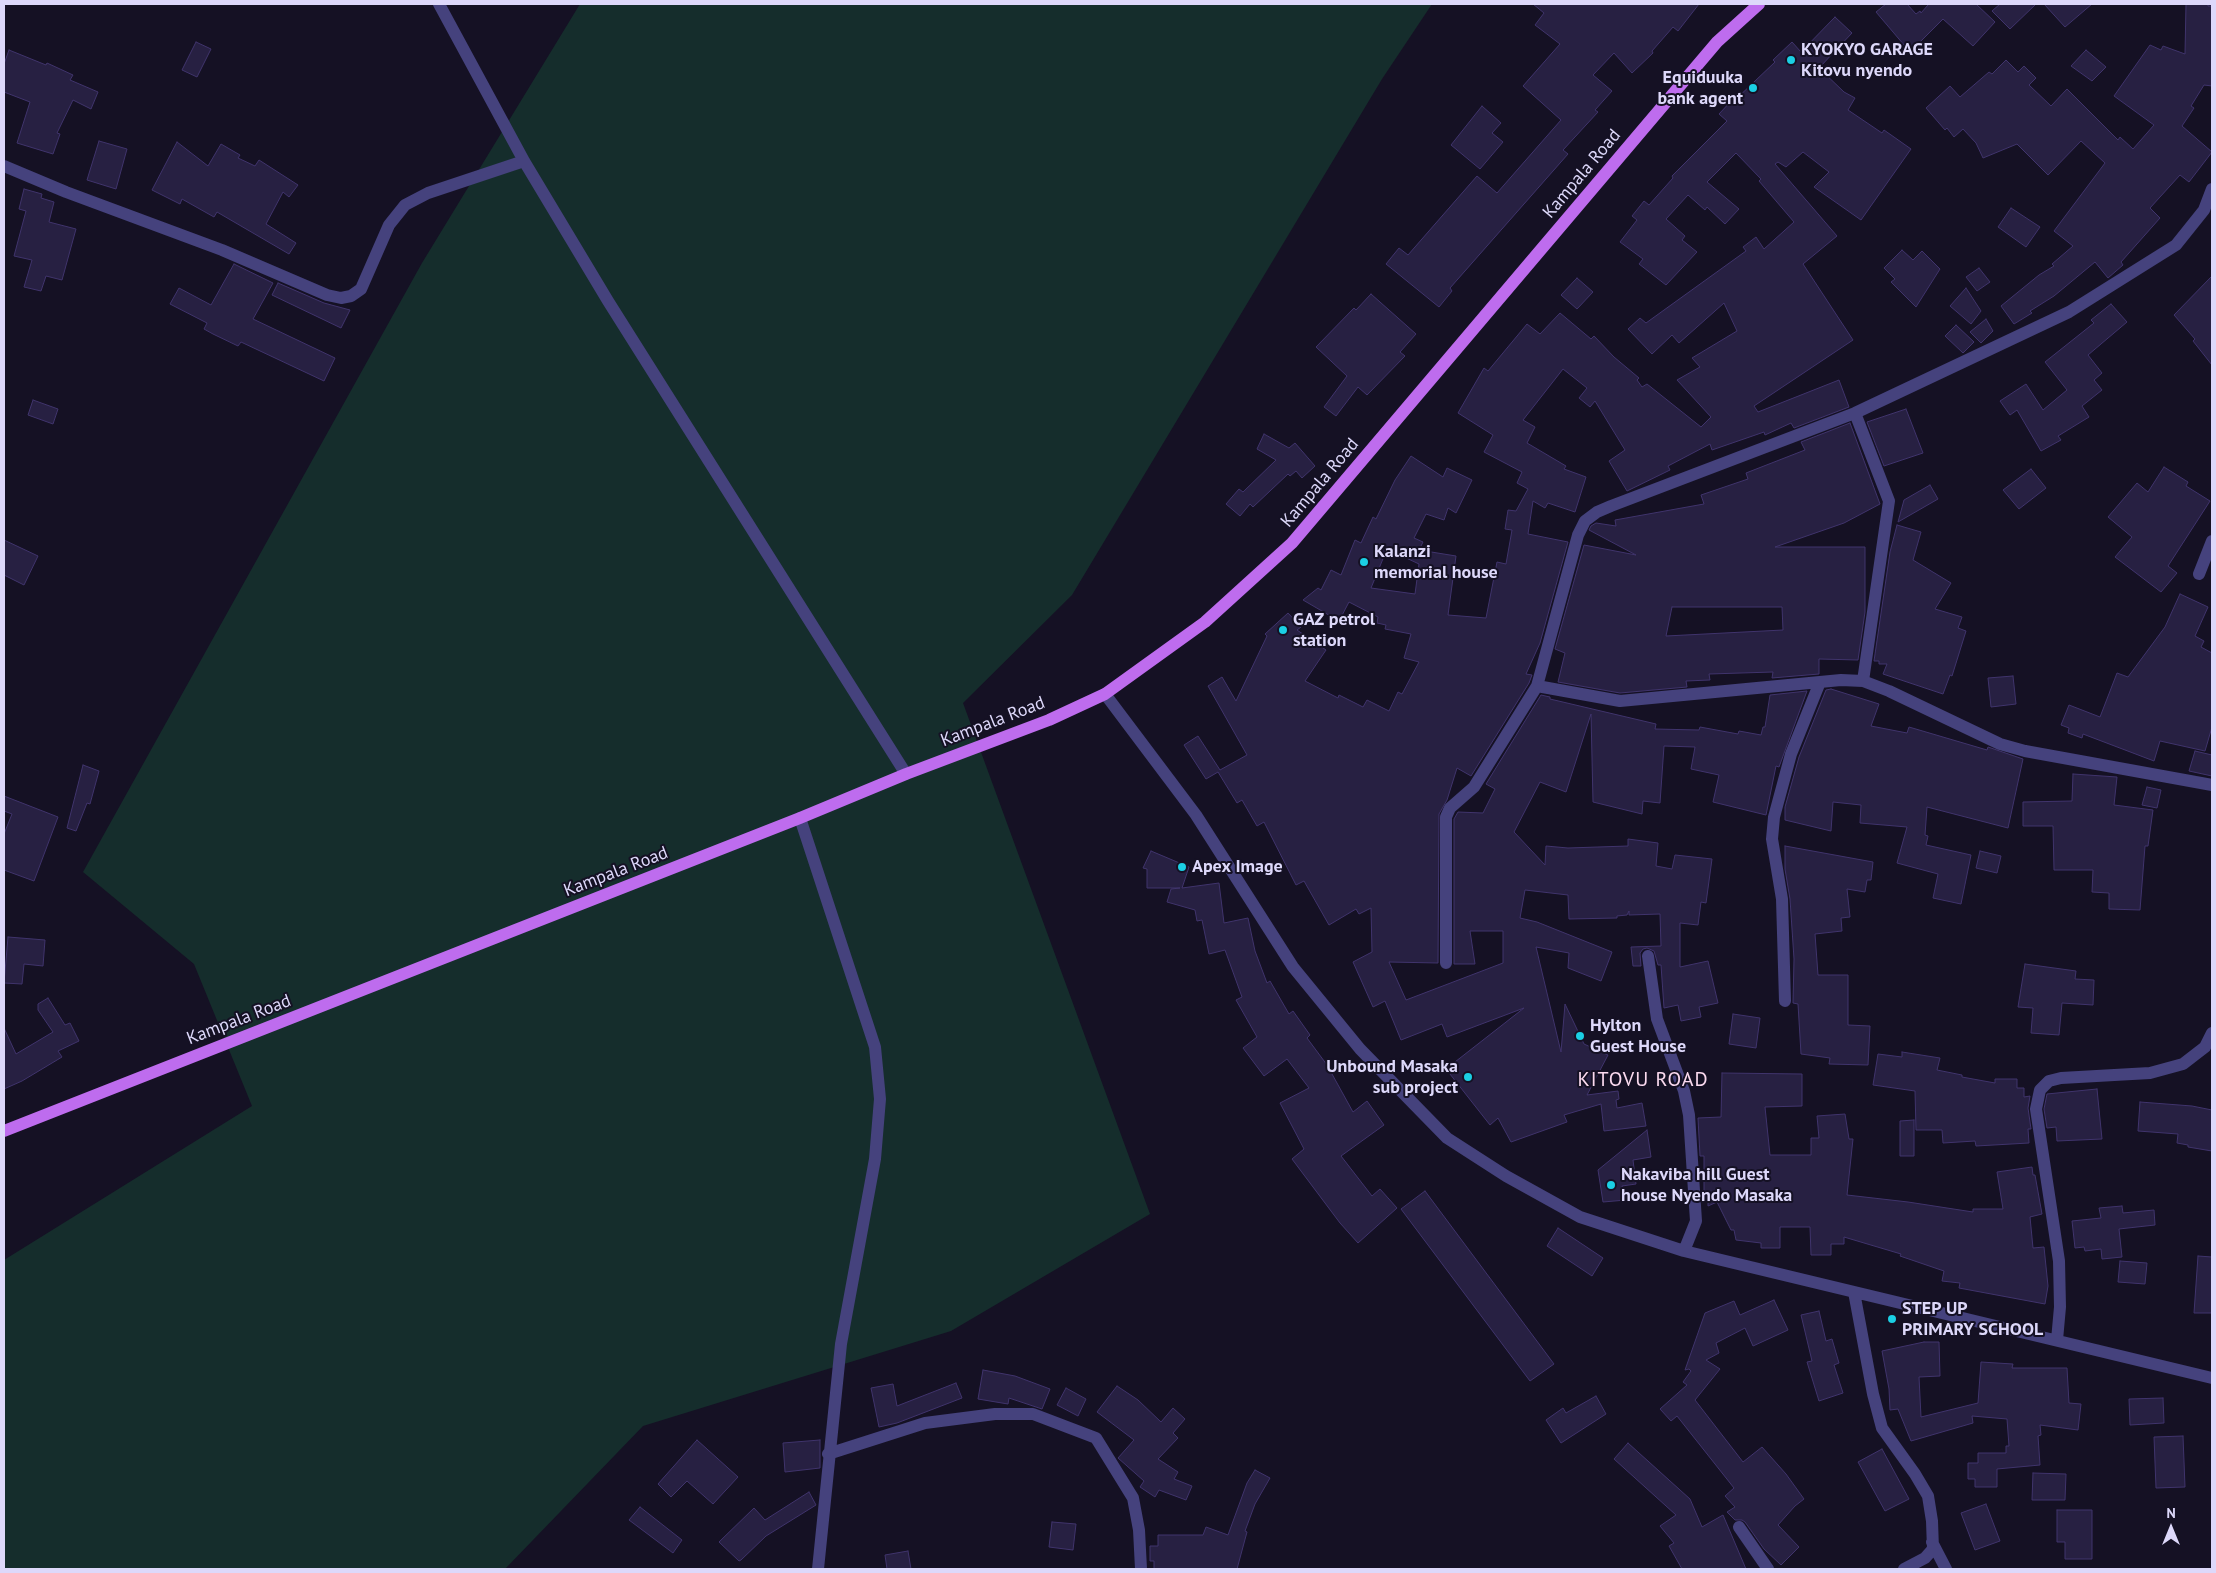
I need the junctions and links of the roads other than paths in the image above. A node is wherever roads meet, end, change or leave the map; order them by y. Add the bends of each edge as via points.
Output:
1 (439, 4) edge
2 (1759, 5) edge
3 (524, 160) junction
4 (4, 166) edge
5 (2212, 189) edge
6 (1855, 413) junction
7 (2212, 540) edge
8 (2198, 574) dead end
9 (1863, 681) junction
10 (1820, 682) junction
11 (1537, 686) junction
12 (1105, 694) junction
13 (906, 774) junction
14 (2212, 785) edge
15 (800, 818) junction
16 (1648, 956) dead end
17 (1446, 963) dead end
18 (1785, 1001) dead end
19 (2212, 1033) edge
20 (4, 1131) edge
21 (1684, 1251) junction
22 (1854, 1292) junction
23 (2057, 1340) junction
24 (2212, 1378) edge
25 (828, 1454) junction
26 (1739, 1527) dead end
27 (1932, 1542) junction
28 (818, 1569) edge
29 (1141, 1569) edge
30 (1768, 1569) edge
31 (1904, 1569) edge
32 (1946, 1569) edge

1 - 3 street
2 - 12 main road, Kampala Road via 1717,42 1292,543 1205,622
3 - 4 street via 428,193 405,205 389,225 361,289 340,298
3 - 13 street
5 - 6 street via 2204,210 2176,245 2069,312
6 - 9 street via 1889,501
6 - 11 street via 1611,506 1584,521
7 - 8 street
9 - 10 street
9 - 14 street via 2000,744
10 - 11 street via 1620,701
10 - 18 street via 1791,754 1774,817 1772,839 1782,899
11 - 17 street via 1474,787 1450,808 1446,817
12 - 13 main road, Kampala Road via 1049,720
12 - 21 street via 1196,815 1293,967 1360,1049 1448,1138 1506,1176 1580,1216
13 - 15 main road, Kampala Road
15 - 20 main road, Kampala Road
15 - 25 street via 874,1047 880,1099 876,1160 841,1344
16 - 21 street via 1657,1019 1684,1091 1688,1115 1696,1221
19 - 23 street via 2205,1047 2183,1064 2150,1073 2061,1078 2049,1081 2040,1090 2036,1109 2059,1261
21 - 22 street
22 - 23 street
22 - 27 street via 1882,1428 1928,1496
23 - 24 street
25 - 28 street
25 - 29 street via 926,1423 995,1414 1033,1414 1096,1438 1133,1498
26 - 30 street
27 - 31 street via 1933,1549 1925,1558
27 - 32 street

